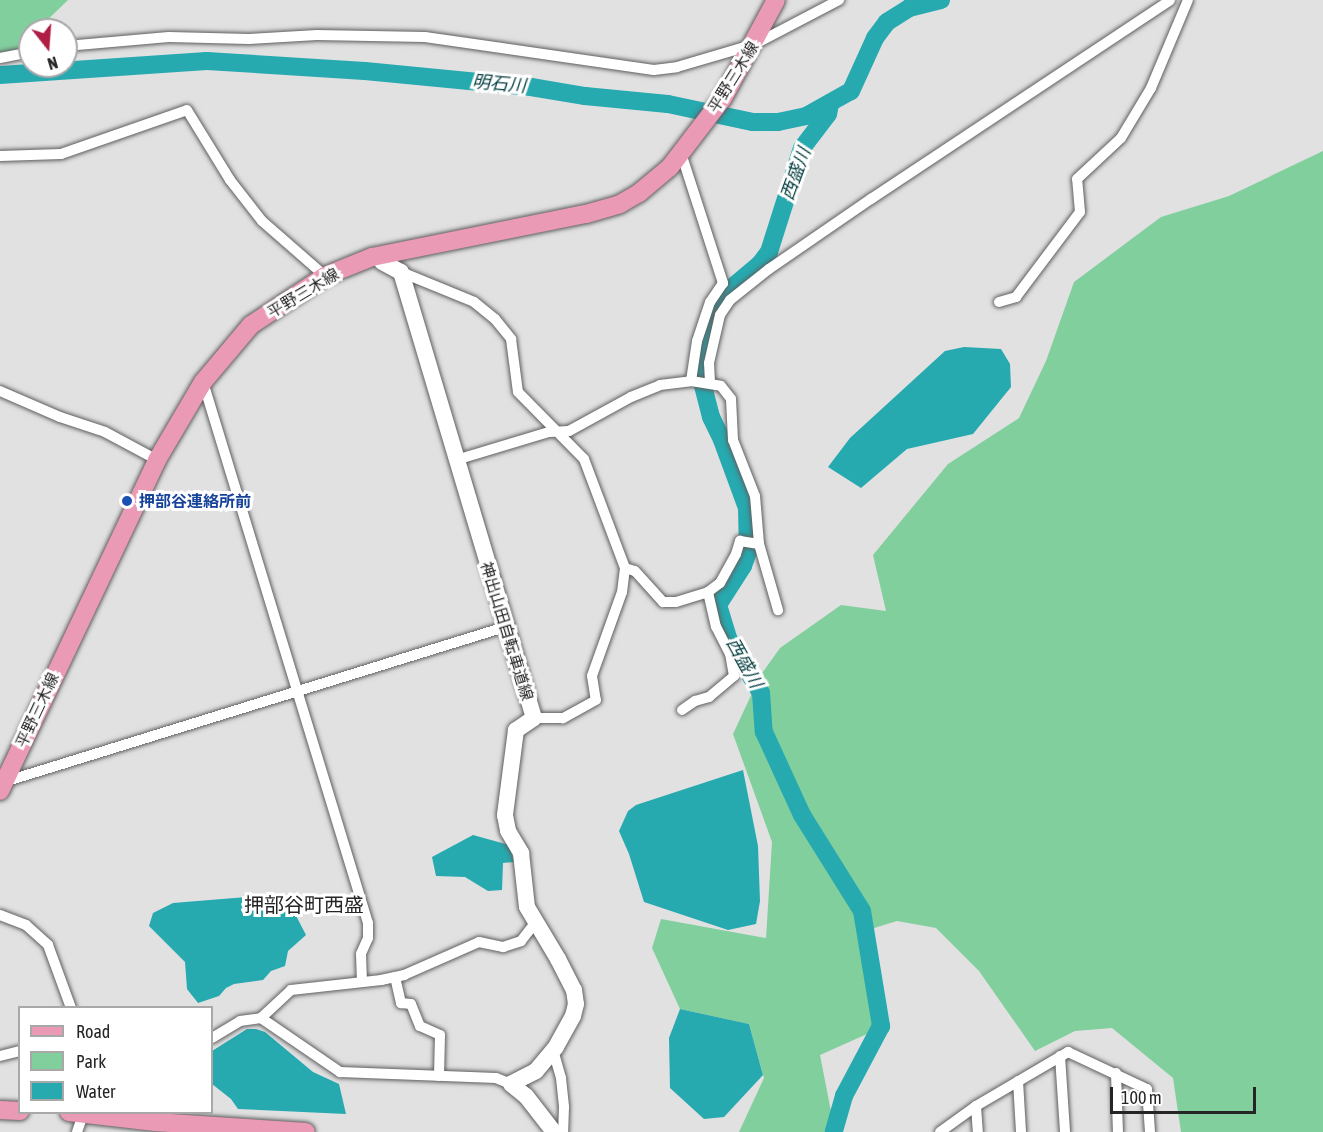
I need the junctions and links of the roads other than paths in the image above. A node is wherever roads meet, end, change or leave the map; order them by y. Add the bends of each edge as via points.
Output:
1 (776, 0) edge
2 (839, 0) edge
3 (1170, 0) edge
4 (1188, 0) edge
5 (755, 44) junction
6 (78, 45) edge
7 (18, 54) edge
8 (0, 58) edge
9 (681, 153) junction
10 (0, 156) edge
11 (377, 260) junction
12 (401, 272) junction
13 (325, 276) junction
14 (999, 302) dead end
15 (691, 381) junction
16 (203, 382) junction
17 (710, 382) junction
18 (0, 391) edge
19 (558, 432) junction
20 (157, 460) junction
21 (456, 460) junction
22 (759, 544) junction
23 (625, 568) junction
24 (708, 592) junction
25 (778, 610) dead end
26 (506, 627) junction
27 (297, 690) junction
28 (682, 710) dead end
29 (534, 718) junction
30 (1, 786) edge
31 (0, 915) edge
32 (535, 923) junction
33 (395, 977) junction
34 (362, 981) junction
35 (70, 1006) edge
36 (261, 1018) junction
37 (213, 1037) edge
38 (553, 1050) junction
39 (18, 1052) edge
40 (0, 1056) edge
41 (1060, 1056) junction
42 (1116, 1074) junction
43 (439, 1077) junction
44 (1018, 1081) junction
45 (511, 1084) junction
46 (976, 1106) junction
47 (0, 1110) edge
48 (18, 1111) edge
49 (84, 1114) edge
50 (98, 1114) edge
51 (156, 1118) edge
52 (211, 1129) edge
53 (77, 1132) edge
54 (306, 1132) edge
55 (554, 1132) edge
56 (563, 1132) edge
57 (940, 1132) edge
58 (978, 1132) edge
59 (1021, 1132) edge
60 (1065, 1132) edge
61 (1118, 1132) edge
62 (1150, 1132) edge

1 - 5 main road, 平野三木線
2 - 5 street
3 - 17 street via 871,199 730,300 720,315
4 - 14 street via 1151,88 1120,138 1077,179 1080,212 1016,297
5 - 6 street via 654,70 425,37 169,38
5 - 9 main road, 平野三木線 via 723,98
7 - 8 street
9 - 11 main road, 平野三木線 via 639,193 620,204
9 - 15 street via 723,283 710,302 697,341
10 - 13 street via 61,154 187,110 230,180 262,221
11 - 12 main road
11 - 13 main road, 平野三木線
12 - 19 street via 474,302 495,319 511,339 518,392
12 - 21 main road, 神出山田自転車道線
13 - 16 main road, 平野三木線 via 251,325
15 - 17 street
15 - 19 street via 660,385
16 - 20 main road, 平野三木線
16 - 27 street
17 - 22 street via 721,386 731,399 733,440 755,496
18 - 20 street via 105,432
19 - 21 street
19 - 23 street via 584,459
20 - 30 main road, 平野三木線
21 - 26 main road, 神出山田自転車道線
22 - 24 street via 740,541 720,583
22 - 25 street
23 - 24 street via 635,571 663,602
23 - 29 street via 622,592 592,675 596,700 563,718
24 - 28 street via 734,676 709,697
26 - 27 street
26 - 29 main road, 神出山田自転車道線
27 - 30 street
27 - 34 street via 368,923 368,938 361,954
29 - 32 main road, 神出山田自転車道線 via 516,730 505,816 508,831 521,854 527,907
31 - 35 street via 26,925 48,945
32 - 33 street via 520,941 503,947 479,942
32 - 38 main road, 神出山田自転車道線 via 574,990 576,1004
33 - 34 street
33 - 43 street via 401,1003 411,1004 420,1026 440,1035
34 - 36 street via 291,990
36 - 37 street via 240,1021
36 - 43 street via 340,1072
38 - 45 main road, 神出山田自転車道線 via 536,1071
38 - 56 street via 561,1078
39 - 40 street
41 - 42 street via 1068,1052
41 - 44 street
41 - 60 street
42 - 61 street
42 - 62 street via 1148,1089
43 - 45 street via 496,1078
44 - 46 street
44 - 59 street
45 - 55 main road via 526,1096
46 - 57 street
46 - 58 street
47 - 48 main road
49 - 53 street
50 - 51 main road
51 - 52 main road
52 - 54 main road

